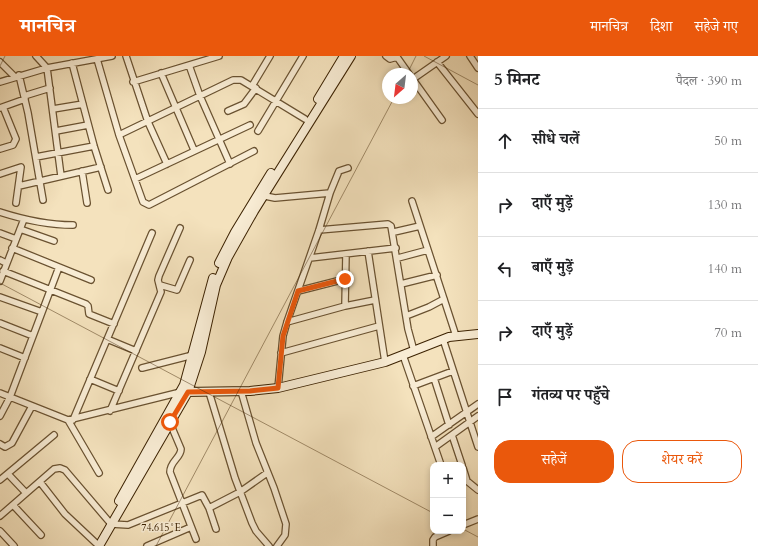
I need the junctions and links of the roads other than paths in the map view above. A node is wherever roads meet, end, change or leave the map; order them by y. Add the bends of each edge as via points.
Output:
1 (110, 56) edge
2 (126, 56) edge
3 (219, 56) edge
4 (270, 56) edge
5 (303, 56) edge
6 (344, 56) edge
7 (351, 56) edge
8 (386, 56) edge
9 (397, 56) edge
10 (446, 56) edge
11 (470, 56) edge
12 (39, 57) edge
13 (80, 59) edge
14 (97, 59) junction
15 (0, 62) edge
16 (437, 62) junction
17 (72, 63) junction
18 (189, 65) junction
19 (47, 68) junction
20 (405, 68) edge
21 (478, 68) edge
22 (160, 73) junction
23 (418, 73) edge
24 (17, 76) junction
25 (0, 82) edge
26 (134, 82) junction
27 (254, 87) junction
28 (418, 87) edge
29 (50, 88) junction
30 (200, 96) junction
31 (25, 97) junction
32 (276, 100) junction
33 (83, 104) junction
34 (1, 107) edge
35 (174, 108) junction
36 (53, 109) junction
37 (228, 111) dead end
38 (478, 114) edge
39 (305, 119) junction
40 (442, 120) dead end
41 (148, 122) junction
42 (88, 125) junction
43 (250, 125) dead end
44 (56, 131) junction
45 (258, 131) dead end
46 (119, 135) junction
47 (220, 138) junction
48 (94, 146) junction
49 (0, 149) edge
50 (194, 150) junction
51 (254, 151) dead end
52 (59, 153) junction
53 (36, 157) junction
54 (167, 164) junction
55 (230, 164) junction
56 (101, 167) junction
57 (348, 168) dead end
58 (82, 171) junction
59 (0, 174) edge
60 (61, 176) junction
61 (135, 179) junction
62 (40, 180) junction
63 (19, 186) junction
64 (108, 190) dead end
65 (330, 193) junction
66 (260, 195) junction
67 (43, 200) dead end
68 (412, 201) dead end
69 (16, 203) dead end
70 (87, 203) dead end
71 (0, 212) edge
72 (24, 219) junction
73 (73, 225) dead end
74 (420, 226) junction
75 (20, 228) junction
76 (180, 228) dead end
77 (319, 230) junction
78 (394, 232) junction
79 (0, 233) edge
80 (152, 233) dead end
81 (16, 239) junction
82 (54, 241) dead end
83 (12, 248) junction
84 (396, 248) junction
85 (428, 250) junction
86 (368, 252) junction
87 (346, 254) junction
88 (310, 258) junction
89 (398, 258) junction
90 (0, 260) edge
91 (190, 260) dead end
92 (6, 263) junction
93 (59, 266) junction
94 (4, 271) junction
95 (437, 275) junction
96 (345, 279) junction
97 (91, 280) dead end
98 (0, 281) edge
99 (401, 284) junction
100 (160, 285) junction
101 (50, 290) junction
102 (298, 291) junction
103 (0, 297) edge
104 (444, 298) junction
105 (375, 300) junction
106 (345, 306) junction
107 (42, 312) junction
108 (406, 316) junction
109 (287, 322) junction
110 (0, 323) edge
111 (114, 324) junction
112 (379, 326) junction
113 (478, 334) edge
114 (33, 336) junction
115 (456, 336) junction
116 (107, 339) junction
117 (443, 339) junction
118 (1, 349) edge
119 (136, 351) junction
120 (414, 351) junction
121 (281, 353) junction
122 (193, 355) junction
123 (403, 355) junction
124 (0, 357) edge
125 (25, 358) junction
126 (385, 362) junction
127 (142, 368) dead end
128 (453, 371) junction
129 (434, 378) junction
130 (90, 379) junction
131 (413, 386) junction
132 (278, 388) junction
133 (119, 391) junction
134 (240, 391) junction
135 (184, 392) junction
136 (209, 392) junction
137 (0, 393) edge
138 (10, 397) junction
139 (478, 404) edge
140 (32, 406) junction
141 (110, 411) junction
142 (468, 412) junction
143 (0, 416) edge
144 (478, 416) edge
145 (70, 420) junction
146 (470, 421) junction
147 (170, 422) junction
148 (449, 425) junction
149 (54, 435) dead end
150 (452, 435) junction
151 (431, 437) junction
152 (0, 444) edge
153 (478, 446) edge
154 (434, 447) junction
155 (440, 462) edge
156 (462, 462) edge
157 (267, 472) junction
158 (99, 473) dead end
159 (8, 474) junction
160 (466, 477) edge
161 (0, 480) edge
162 (40, 482) junction
163 (478, 490) edge
164 (240, 492) junction
165 (26, 493) junction
166 (181, 503) junction
167 (13, 505) junction
168 (209, 508) junction
169 (0, 516) edge
170 (478, 519) edge
171 (113, 521) junction
172 (466, 525) edge
173 (191, 527) junction
174 (216, 529) dead end
175 (0, 531) edge
176 (442, 534) edge
177 (41, 535) dead end
178 (196, 539) dead end
179 (14, 546) edge
180 (99, 546) edge
181 (147, 546) edge
182 (269, 546) edge
183 (278, 546) edge
184 (433, 546) edge

1 - 14 street
2 - 26 street
3 - 18 street
4 - 27 street
5 - 32 street
6 - 39 main road
7 - 66 main road
8 - 9 street via 390,59
9 - 20 street
10 - 16 street
11 - 21 street
12 - 19 street
13 - 14 street
13 - 17 street
14 - 46 street
15 - 24 street
16 - 23 street
16 - 38 street
17 - 19 street
17 - 33 street
18 - 22 street
18 - 30 street
19 - 24 street
19 - 29 street
22 - 26 street
22 - 35 street
24 - 25 street
24 - 31 street
26 - 41 street
27 - 30 street via 241,80 233,80
27 - 32 street
27 - 37 street via 244,104
28 - 40 street
29 - 31 street
29 - 36 street
30 - 35 street
30 - 47 street
31 - 34 street
31 - 53 street
32 - 39 street
32 - 45 street
33 - 36 street
33 - 42 street
34 - 49 street via 15,142
35 - 41 street
35 - 50 street
36 - 44 street
39 - 66 main road
41 - 46 street
41 - 54 street
42 - 44 street
42 - 48 street
43 - 47 street
44 - 52 street
46 - 61 street
47 - 50 street
47 - 55 street
48 - 52 street
48 - 56 street
50 - 54 street
51 - 55 street
52 - 53 street
52 - 60 street
53 - 62 street
54 - 61 street
55 - 61 street via 147,205 142,202
56 - 58 street
56 - 64 street
57 - 65 street via 339,171
58 - 60 street
58 - 70 street
59 - 63 street via 21,167
60 - 62 street
62 - 63 street
62 - 67 street
63 - 69 street
65 - 66 street via 275,198
65 - 77 street
66 - 122 main road via 226,247 216,270
66 - 135 main road via 216,285 201,352
68 - 74 street
71 - 72 street
72 - 73 street via 53,225
72 - 75 street
74 - 78 street
74 - 85 street
75 - 81 street
75 - 82 street
76 - 100 street via 159,276
77 - 78 street via 388,224
77 - 88 street
78 - 84 street
79 - 81 street
80 - 111 street
81 - 83 street
83 - 92 street
83 - 93 street
84 - 86 street
84 - 89 street
85 - 89 street
85 - 95 street
86 - 87 street
86 - 105 street
87 - 88 street
87 - 96 street
88 - 102 street
89 - 99 street
90 - 92 street
91 - 100 street via 177,290
92 - 94 street
93 - 97 street
93 - 101 street
94 - 98 street
94 - 101 street
95 - 99 street
95 - 104 street
96 - 102 street
96 - 106 street
99 - 108 street
100 - 119 street via 161,292
101 - 107 street
101 - 111 street via 86,304 89,307 89,314
102 - 109 street
103 - 107 street
104 - 108 street
104 - 115 street
105 - 106 street
105 - 112 street
106 - 109 street
107 - 114 street
108 - 120 street
109 - 121 street
110 - 114 street
111 - 116 street
112 - 121 street
112 - 126 street
113 - 115 main road
114 - 125 street
115 - 117 main road
116 - 119 street
116 - 130 street
117 - 120 main road
117 - 128 street
118 - 124 street
118 - 125 street
119 - 133 street
120 - 123 main road
121 - 132 street
122 - 127 street
122 - 135 main road
123 - 126 main road
123 - 131 street
125 - 138 street
126 - 132 main road
128 - 129 street
128 - 142 street
129 - 131 street
129 - 148 street
130 - 133 street
130 - 145 street
131 - 151 street
132 - 134 main road
133 - 141 street
134 - 136 main road
134 - 157 street
135 - 136 main road
135 - 141 street
135 - 147 main road
135 - 171 main road via 125,489 115,509
136 - 164 street
137 - 138 street
138 - 140 street
138 - 143 street
139 - 142 street
140 - 145 street
140 - 152 street via 12,443 5,447
141 - 145 street
142 - 146 street
142 - 148 street
144 - 146 street
145 - 158 street
146 - 150 street
146 - 153 street
147 - 166 street via 181,449 181,453 170,468
147 - 171 main road
148 - 151 street
149 - 159 street
150 - 154 street
150 - 156 street
151 - 154 street
154 - 155 street
157 - 164 street
157 - 183 street via 286,524
159 - 161 street
159 - 165 street
160 - 163 street
162 - 165 street
162 - 171 street via 54,469 65,470
162 - 180 street via 65,514
164 - 168 street
164 - 182 street via 256,531
165 - 167 street
166 - 168 street via 202,495
166 - 171 street via 128,525
166 - 173 street
167 - 169 street
167 - 177 street
168 - 174 street
170 - 172 street
171 - 180 main road
173 - 178 street
173 - 181 street
175 - 179 street
176 - 184 street via 435,537

